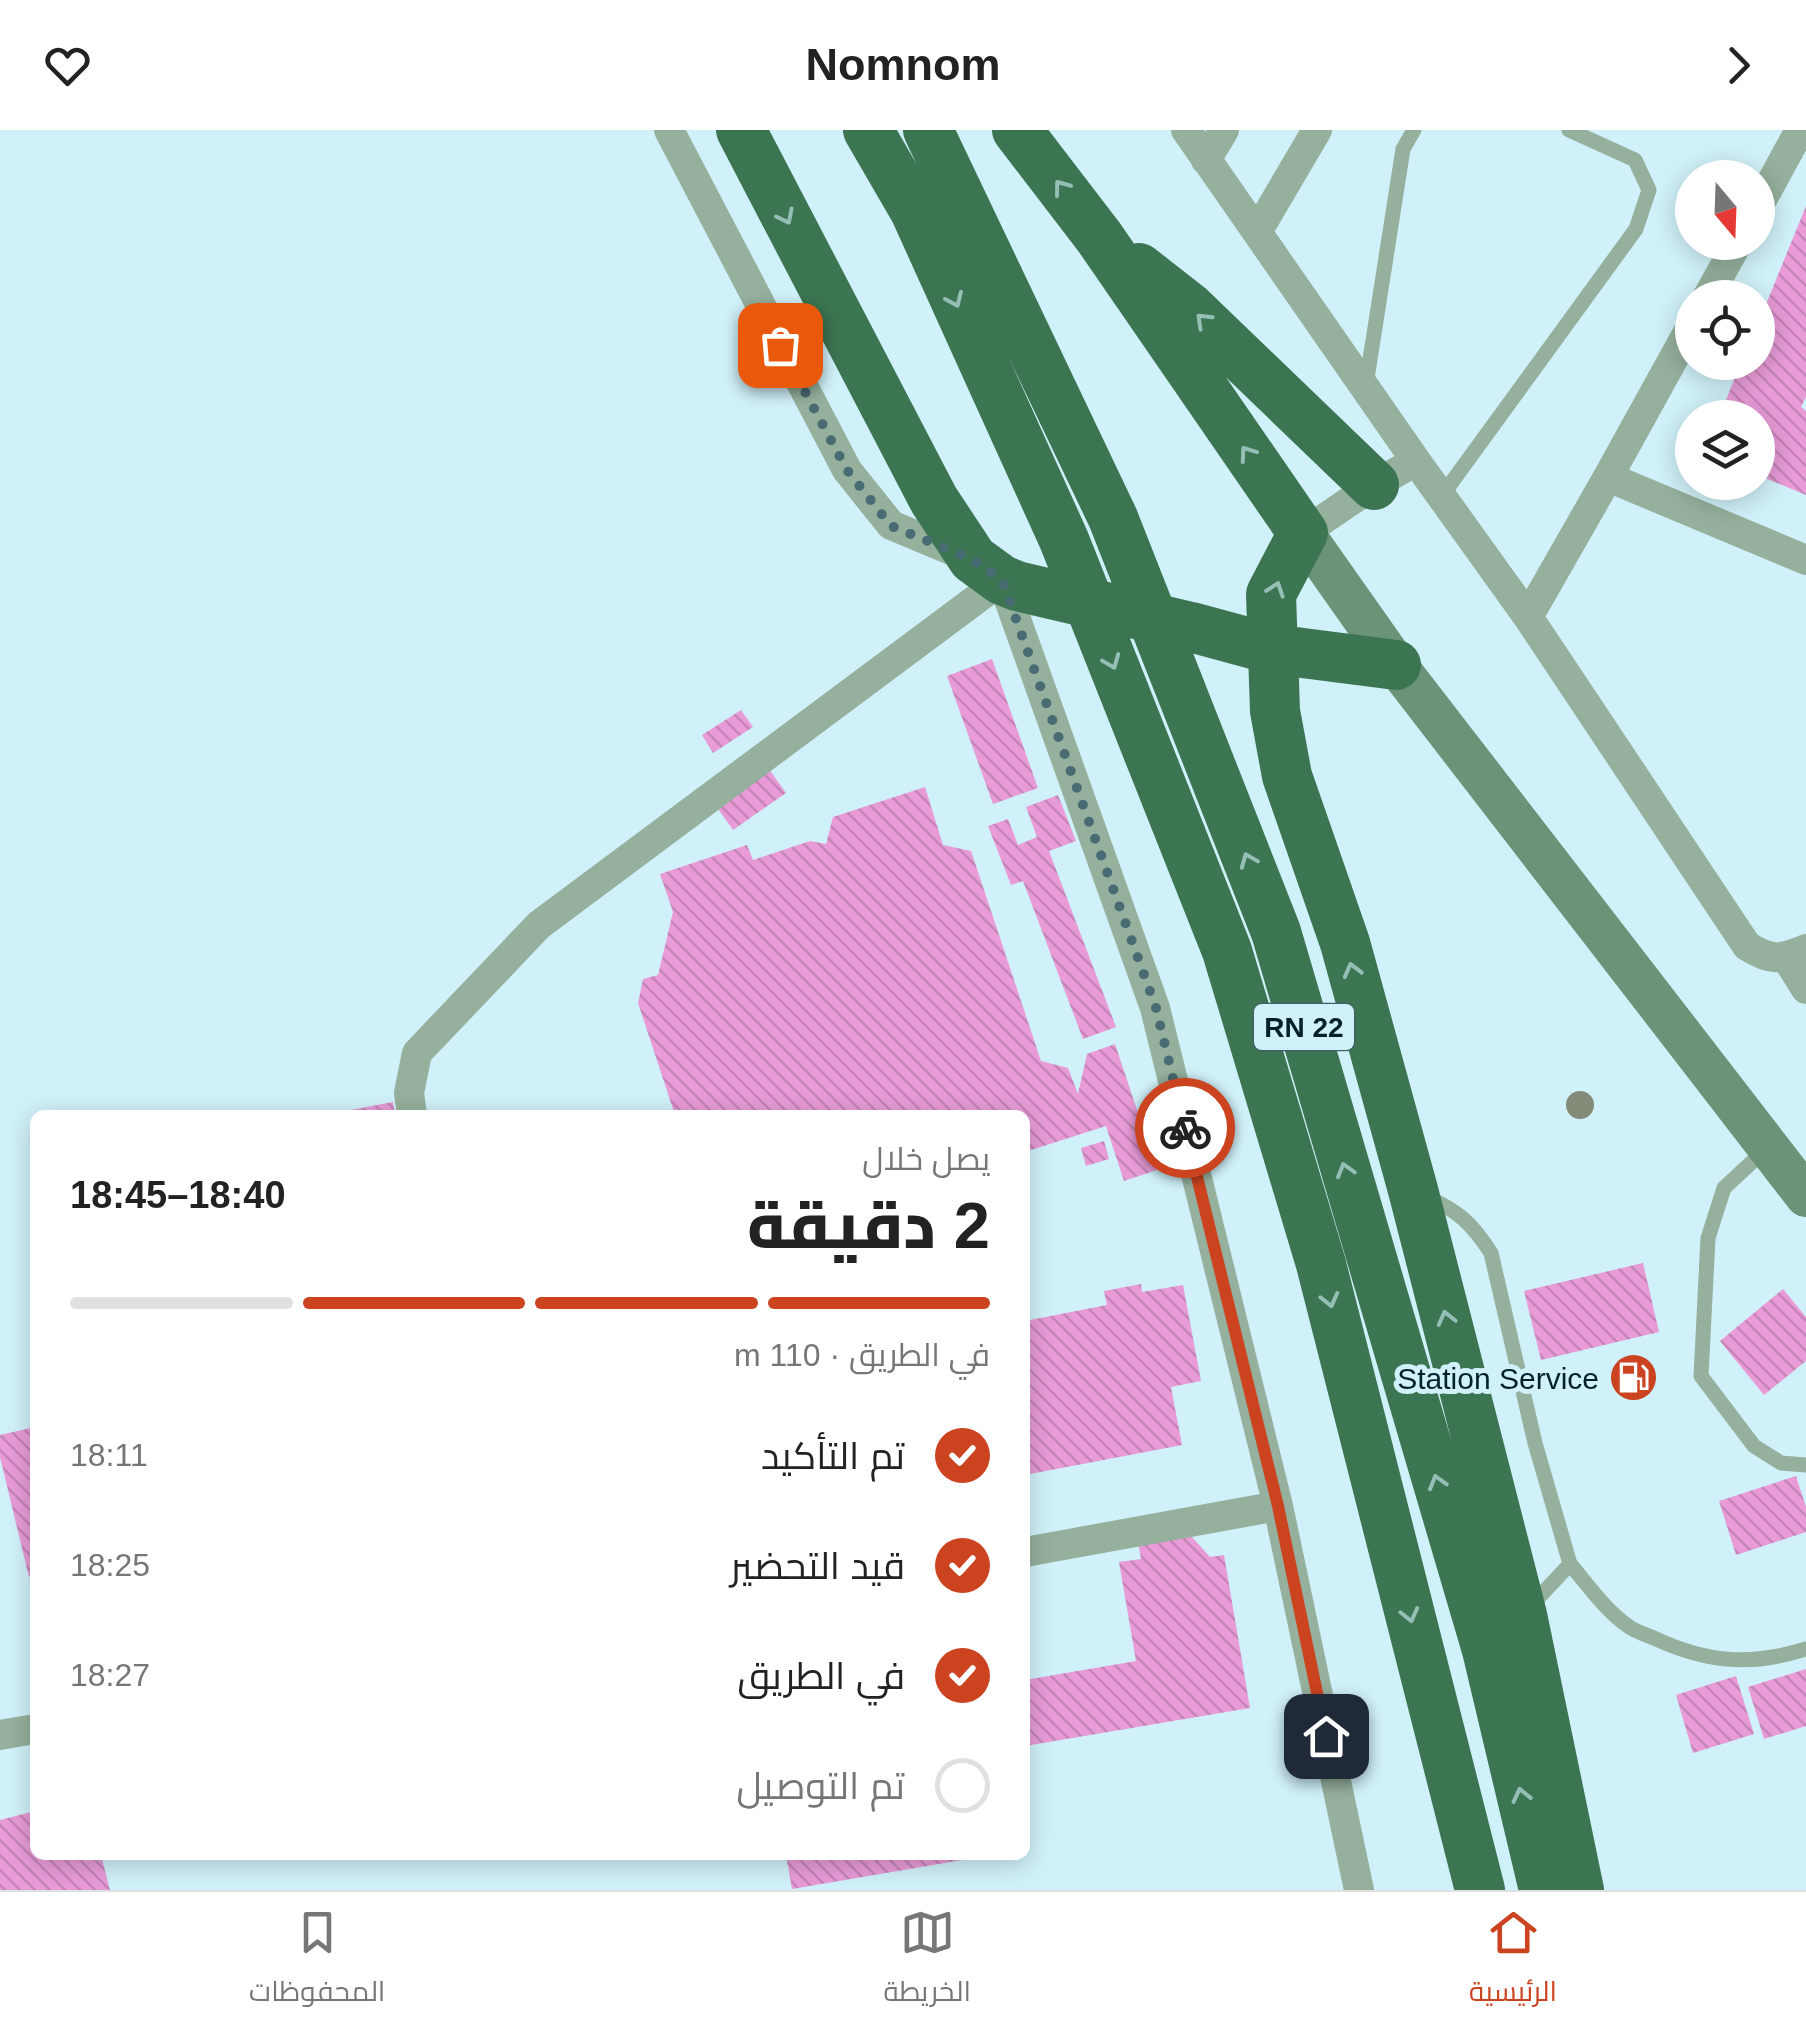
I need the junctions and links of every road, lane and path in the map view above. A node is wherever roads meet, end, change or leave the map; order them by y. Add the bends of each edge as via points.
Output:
1 (668, 130) edge
2 (742, 130) edge
3 (868, 130) edge
4 (928, 130) edge
5 (1018, 130) edge
6 (1186, 130) edge
7 (1224, 130) edge
8 (1318, 130) edge
9 (1414, 130) edge
10 (1569, 130) edge
11 (1800, 130) edge
12 (1206, 160) junction
13 (1775, 176) edge
14 (1256, 232) junction
15 (1099, 237) junction
16 (1675, 355) edge
17 (1366, 389) junction
18 (1395, 473) junction
19 (1608, 478) junction
20 (1442, 496) junction
21 (1303, 533) junction
22 (1806, 560) edge
23 (987, 569) junction
24 (1528, 617) junction
25 (1272, 649) junction
26 (1396, 664) junction
27 (1796, 953) edge
28 (1806, 989) edge
29 (411, 1110) edge
30 (1768, 1148) junction
31 (1413, 1190) junction
32 (1806, 1196) edge
33 (1806, 1465) edge
34 (1278, 1506) junction
35 (1030, 1551) edge
36 (1570, 1564) junction
37 (1522, 1615) junction
38 (1806, 1650) edge
39 (30, 1730) edge
40 (0, 1735) edge
41 (1358, 1890) edge
42 (1480, 1890) edge
43 (1544, 1890) edge
44 (1579, 1890) edge

1 - 23 street via 847,470 891,526
2 -> 23 highway via 934,500
3 -> 42 highway, RN 22 via 915,211 1064,540 1227,950 1321,1264
43 -> 4 highway, RN 22 via 1487,1650 1276,932 1113,518
15 -> 5 highway
6 - 12 street
7 - 12 street
8 - 14 street
9 - 17 lane via 1403,149
10 - 20 lane via 1635,160 1650,190 1636,228
11 - 13 street
12 - 14 street
14 - 17 street
18 -> 15 highway
21 -> 15 highway
16 - 19 street
17 - 18 street
18 - 20 street
18 - 21 street
19 - 22 street
19 - 24 street
20 - 24 street
25 -> 21 highway via 1270,594
21 - 26 main road
23 - 25 highway via 1018,586
23 - 29 street via 539,924 417,1053
23 - 34 street via 1156,1008
24 - 27 street via 1747,946 1766,958
25 - 26 highway
31 -> 25 highway via 1344,943 1287,776
26 - 30 main road
27 - 28 street
30 - 32 main road
30 - 33 lane via 1724,1188 1708,1238 1701,1376 1754,1446 1781,1463
31 - 36 lane via 1474,1227 1491,1253
37 -> 31 highway
34 - 35 street
34 - 41 street
36 - 37 lane
36 - 38 lane via 1629,1627 1683,1652 1732,1662
37 - 44 highway
39 - 40 street

